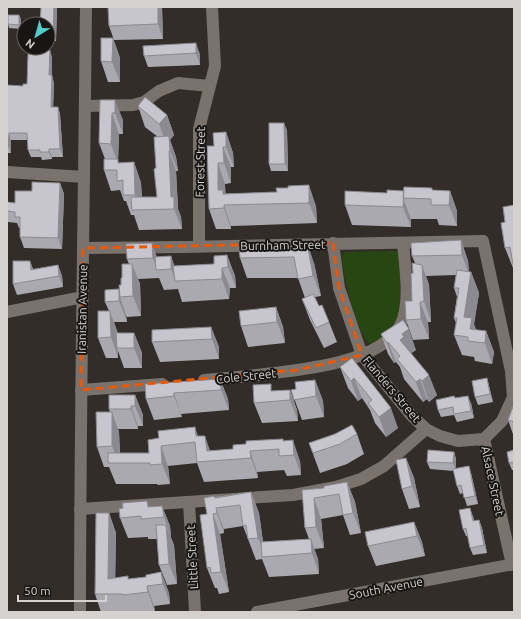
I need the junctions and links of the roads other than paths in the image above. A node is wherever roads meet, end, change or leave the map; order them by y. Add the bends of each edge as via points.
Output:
1 (86, 7) edge
2 (212, 7) edge
3 (210, 86) junction
4 (85, 106) junction
5 (7, 172) edge
6 (84, 177) junction
7 (483, 241) joint
8 (334, 243) junction
9 (403, 243) junction
10 (199, 246) junction
11 (83, 248) junction
12 (83, 297) junction
13 (7, 312) edge
14 (362, 355) junction
15 (190, 382) edge
16 (174, 383) edge
17 (81, 390) junction
18 (426, 429) junction
19 (484, 439) junction
20 (189, 502) junction
21 (80, 509) junction
22 (513, 565) edge
23 (80, 612) edge
24 (195, 612) edge
25 (257, 612) edge

1 - 4 street, Iranistan Avenue
2 - 3 street, Forest Street via 215,66
3 - 4 street via 178,83 159,91 144,102 133,105
3 - 10 street, Forest Street via 199,129
4 - 6 street, Iranistan Avenue
5 - 6 street
6 - 11 street, Iranistan Avenue
7 - 9 street, Burnham Street
7 - 19 street, Alsace Street via 511,371 512,397 502,421
8 - 9 street, Burnham Street
8 - 10 street, Burnham Street
8 - 14 street, Flanders Street via 339,288
9 - 14 street, Cole Street via 406,296 403,319 391,338
10 - 11 street, Burnham Street
11 - 12 street, Iranistan Avenue
12 - 13 street
12 - 17 street, Iranistan Avenue
14 - 15 street, Cole Street via 324,366
14 - 18 street, Flanders Street via 411,415
16 - 17 street
17 - 21 street, Iranistan Avenue
18 - 19 street, Flanders Street via 458,441
18 - 20 street via 384,466 336,487 294,495
19 - 22 street, Alsace Street
20 - 21 street
20 - 24 street, Little Street
21 - 23 street, Iranistan Avenue
22 - 25 street, South Avenue

